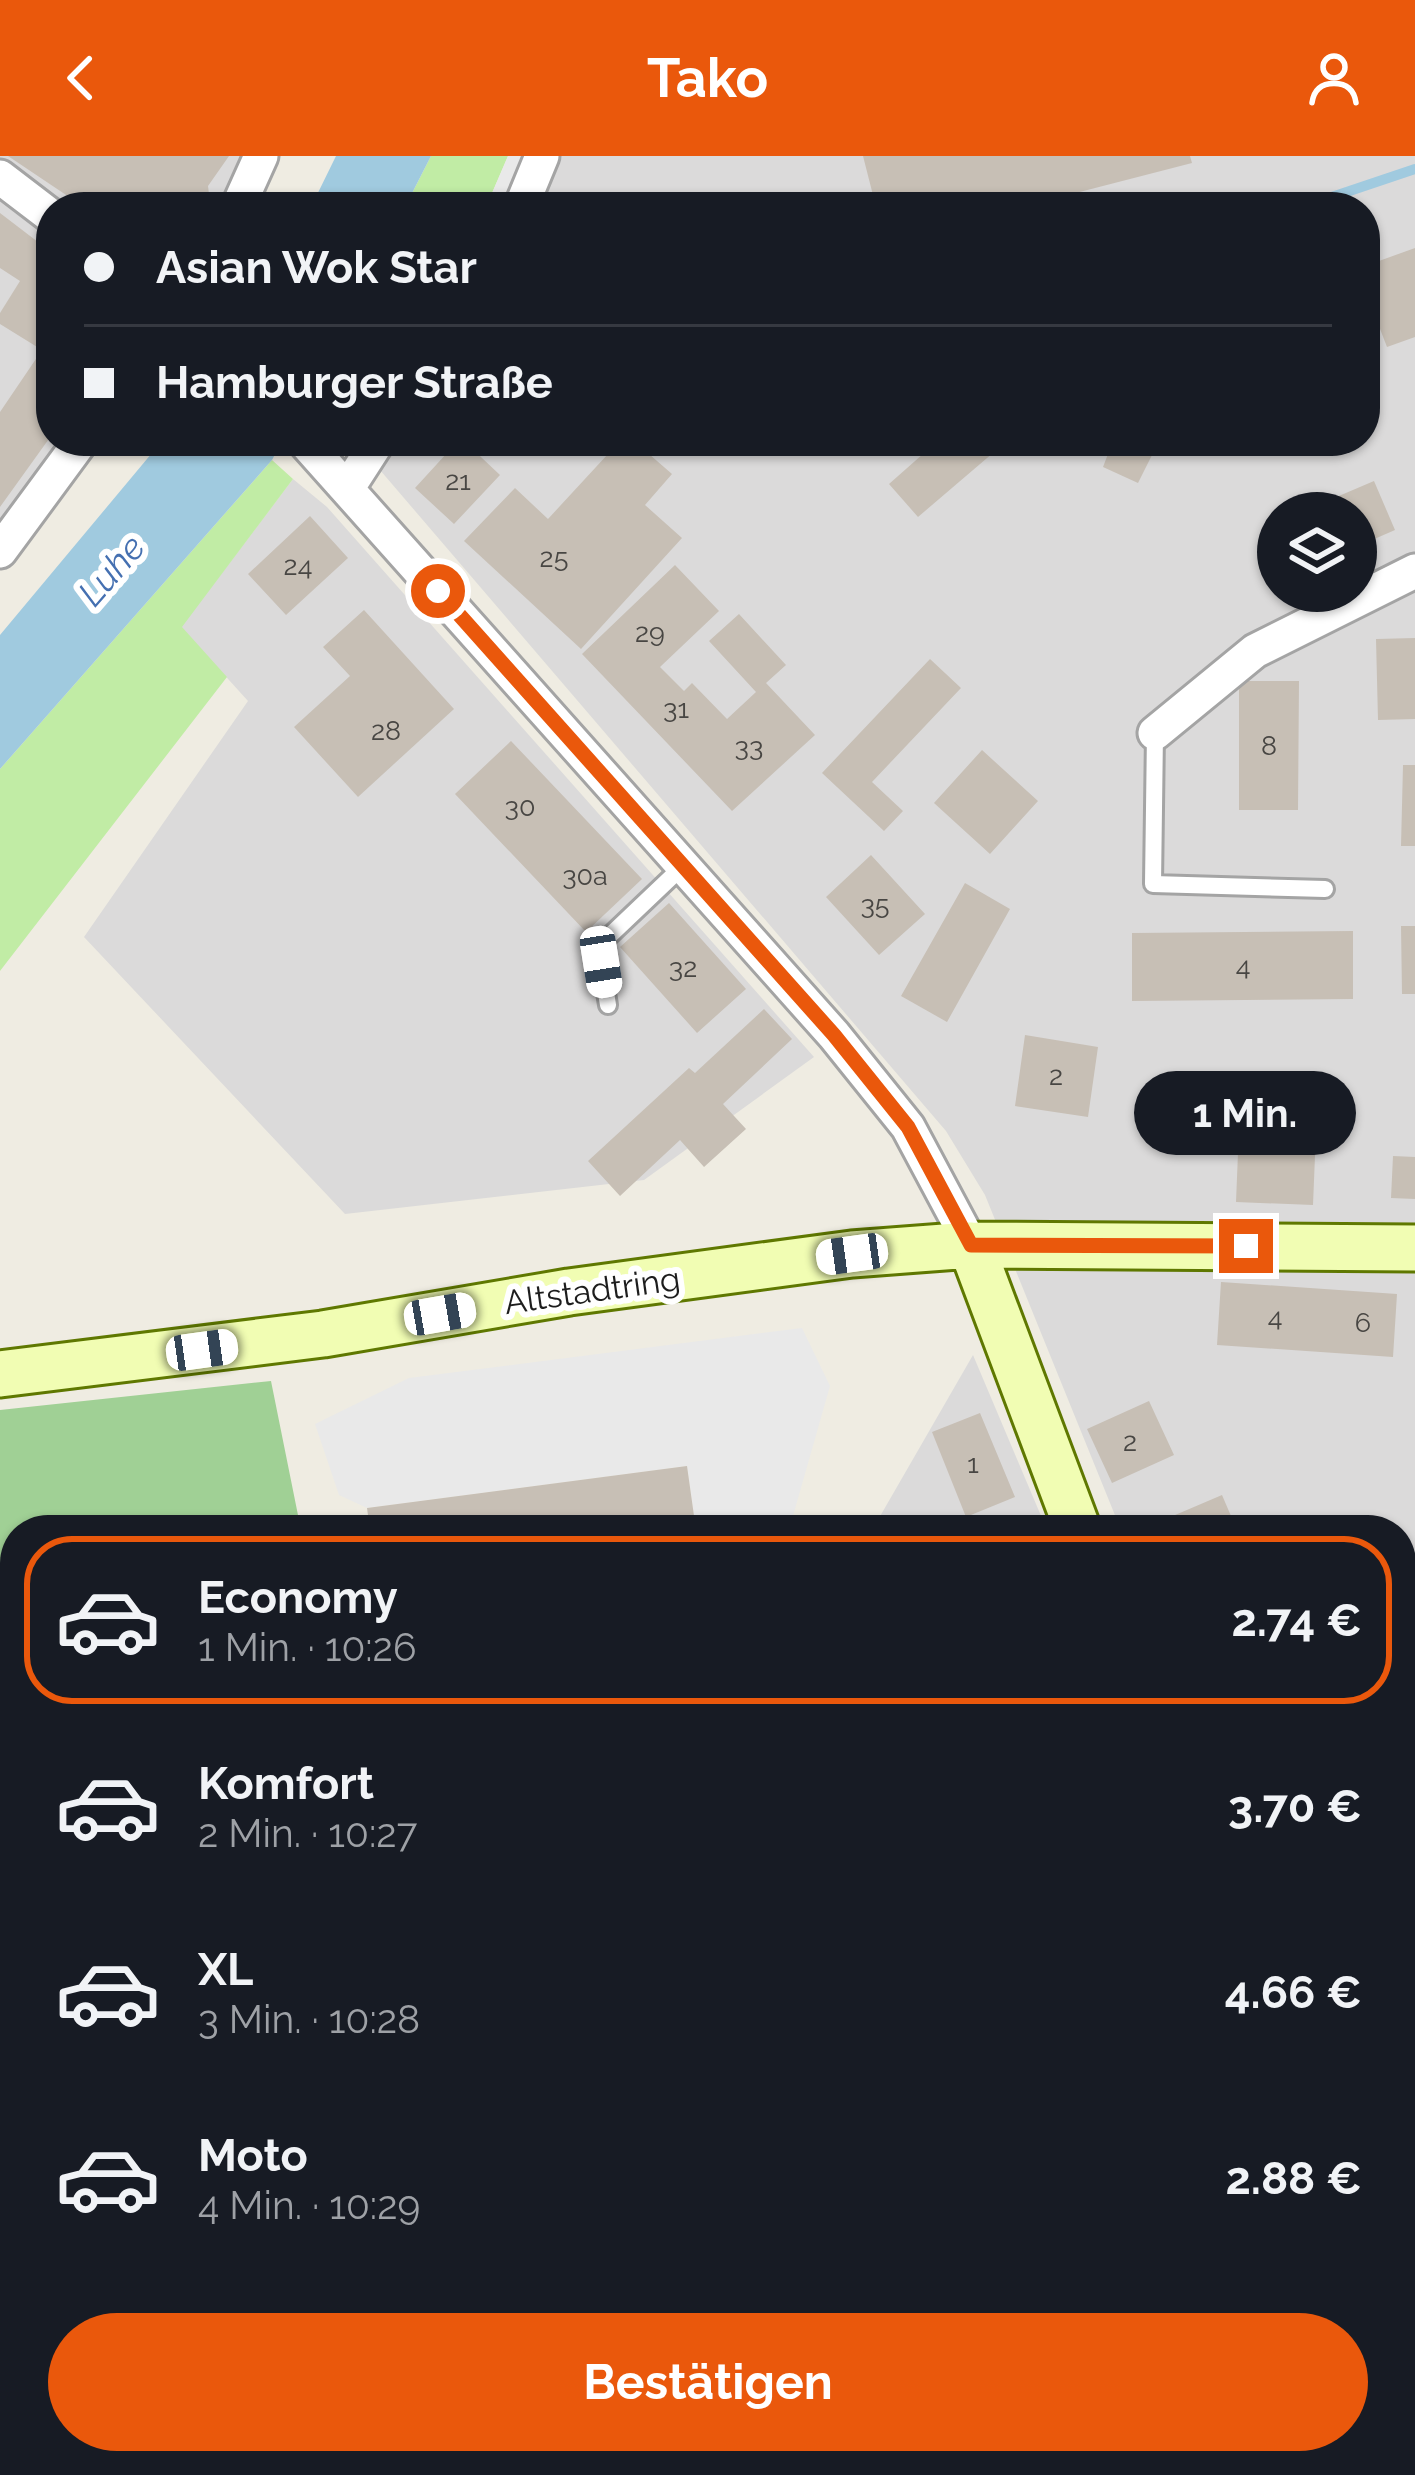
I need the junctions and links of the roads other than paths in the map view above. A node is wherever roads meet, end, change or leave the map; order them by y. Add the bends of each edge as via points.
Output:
1 (261, 156) edge
2 (542, 156) edge
3 (0, 176) edge
4 (245, 192) edge
5 (526, 192) edge
6 (36, 204) edge
7 (70, 456) edge
8 (317, 456) edge
9 (368, 456) edge
10 (347, 489) junction
11 (0, 551) edge
12 (1415, 571) edge
13 (1156, 733) joint
14 (683, 866) junction
15 (1325, 889) dead end
16 (608, 1005) dead end
17 (971, 1245) junction
18 (1415, 1248) edge
19 (0, 1374) edge
20 (1072, 1515) edge

1 - 4 street
2 - 5 street
3 - 6 street
7 - 11 street
8 - 10 street
9 - 10 street
10 - 14 street
12 - 13 street via 1255,651
13 - 15 lane via 1153,884
14 - 16 lane via 603,943
14 - 17 street via 908,1127
17 - 18 main road, Altstadtring
17 - 19 main road, Altstadtring via 829,1257
17 - 20 main road

